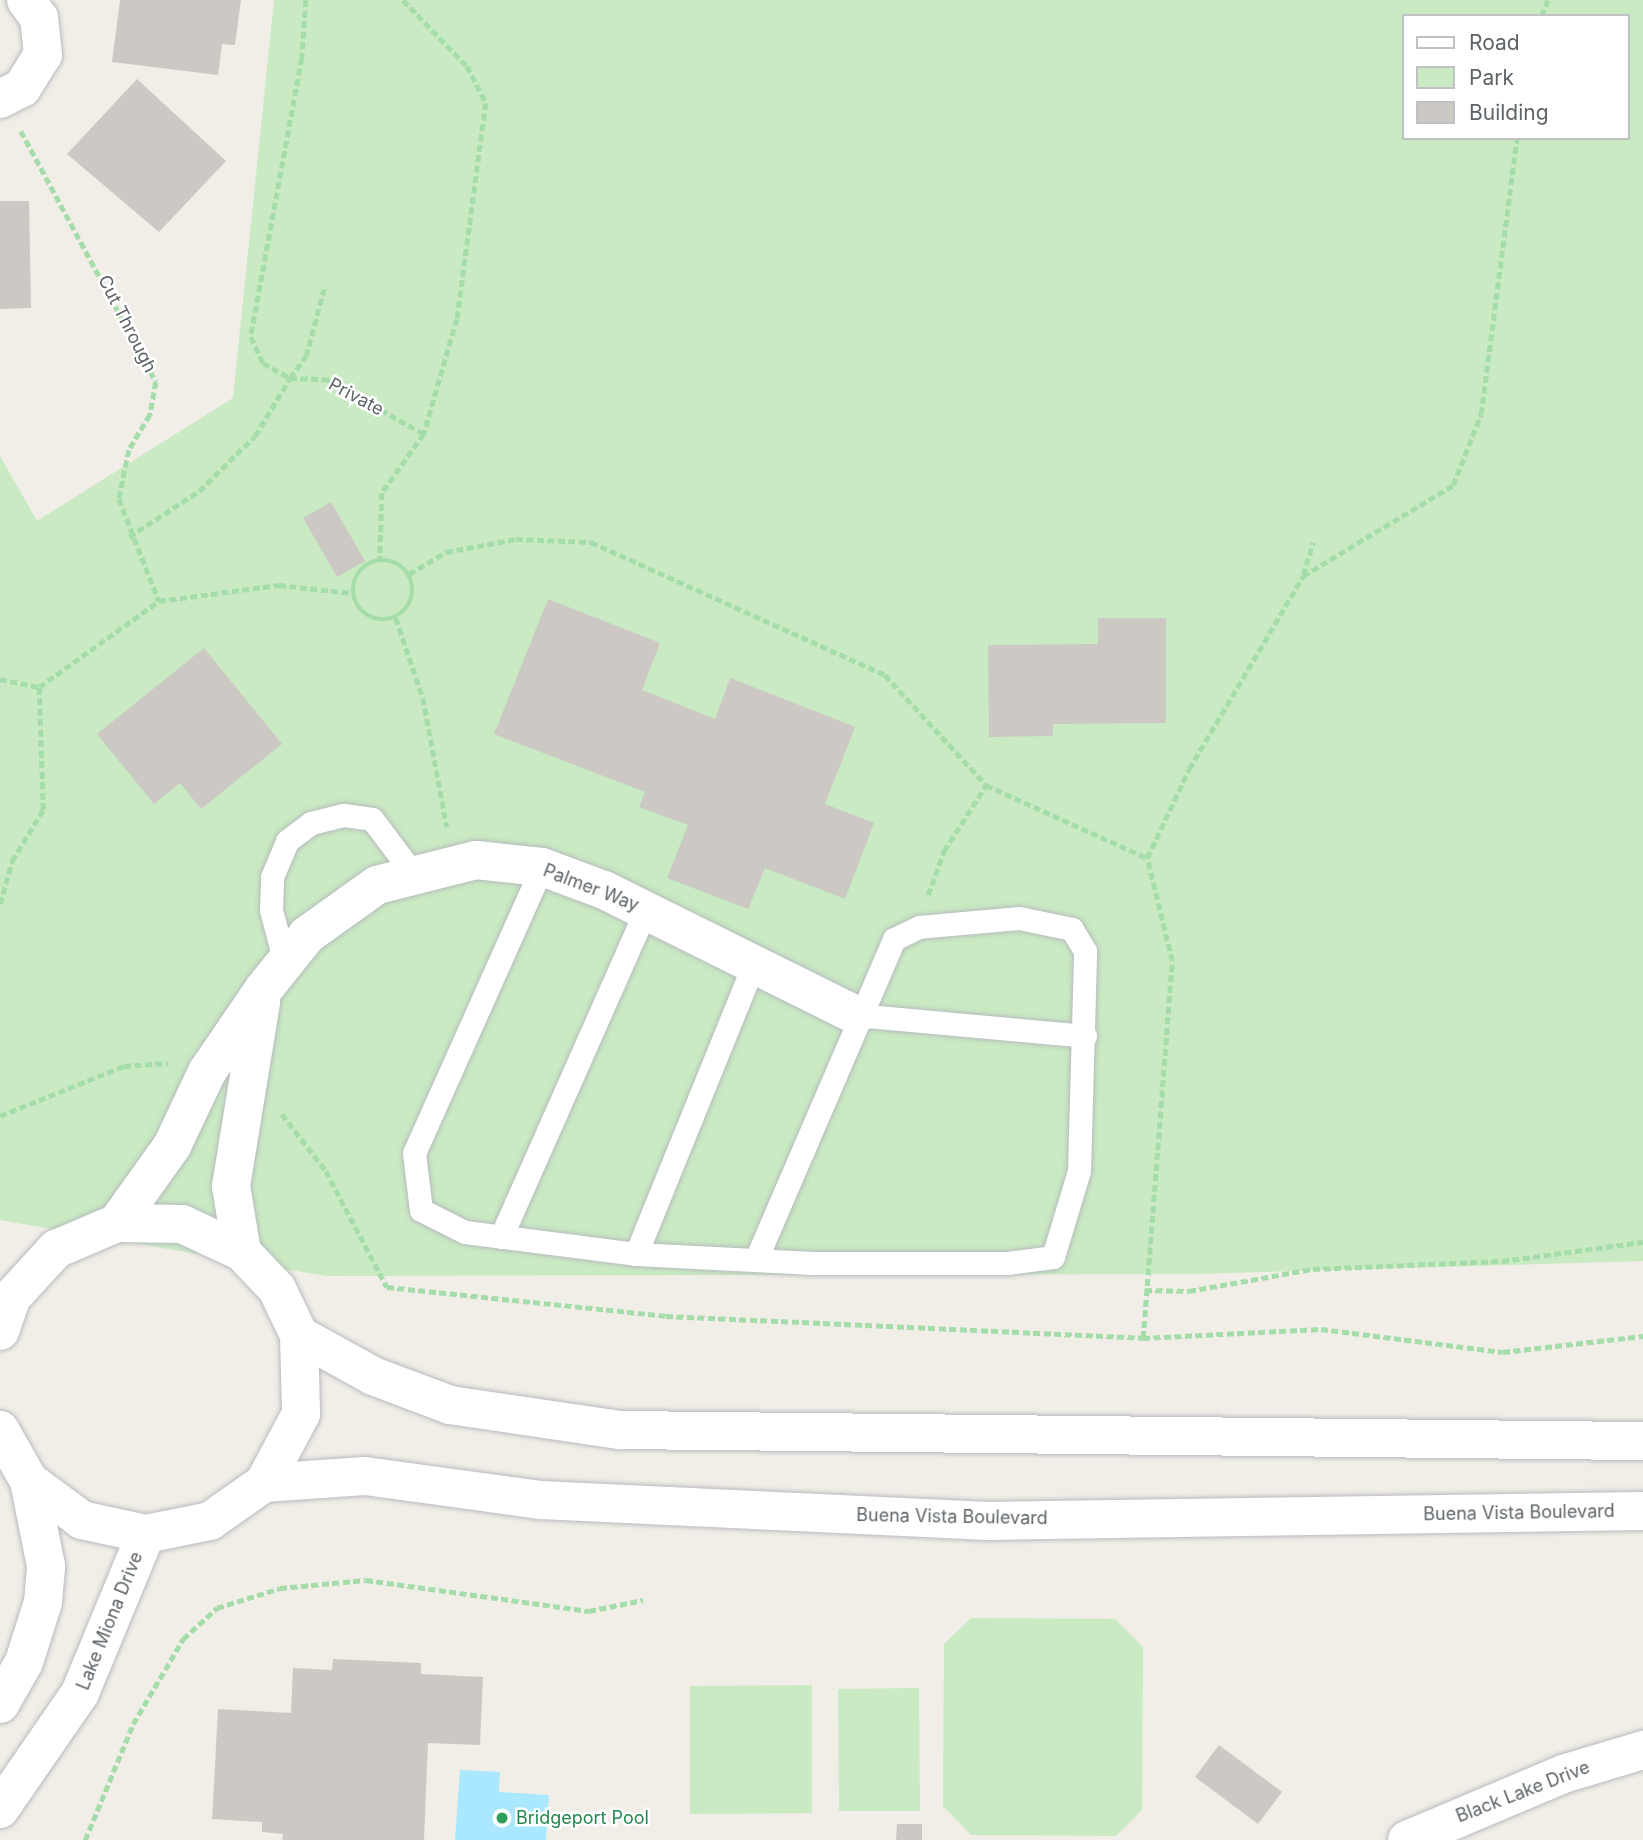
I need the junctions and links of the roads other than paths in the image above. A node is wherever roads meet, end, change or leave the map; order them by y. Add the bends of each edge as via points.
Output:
1 (26, 0) edge
2 (3, 98) edge
3 (542, 867) junction
4 (432, 871) junction
5 (646, 910) junction
6 (754, 964) junction
7 (274, 977) junction
8 (856, 1015) junction
9 (1085, 1036) junction
10 (117, 1223) junction
11 (501, 1237) junction
12 (242, 1252) junction
13 (636, 1254) junction
14 (756, 1260) junction
15 (4, 1307) edge
16 (299, 1335) junction
17 (0, 1430) edge
18 (1643, 1441) edge
19 (29, 1481) junction
20 (264, 1483) junction
21 (1643, 1511) edge
22 (146, 1534) junction
23 (0, 1704) edge
24 (1643, 1750) edge
25 (0, 1809) edge
26 (1406, 1840) edge

1 - 2 main road via 39,18 43,55 29,81
3 - 4 main road, Palmer Way via 476,860
3 - 5 main road, Palmer Way
3 - 11 lane via 414,1153 421,1210 465,1232
4 - 7 main road, Palmer Way via 377,885 307,935
4 - 7 lane via 372,819 344,816 311,823 288,841 272,877
5 - 6 main road, Palmer Way
5 - 11 lane
6 - 8 main road, Palmer Way
6 - 13 lane
7 - 10 main road, Palmer Way via 207,1072 172,1146
7 - 12 main road, Palmer Way via 231,1186
8 - 9 lane
8 - 9 lane via 894,939 919,927 1020,918 1072,929 1085,951
8 - 14 lane
9 - 14 lane via 1079,1171 1054,1257 1007,1263
10 - 12 main road via 182,1224
10 - 15 main road via 56,1249
11 - 13 lane
12 - 16 main road via 277,1289
13 - 14 lane
16 - 18 main road via 373,1376 450,1405 620,1430
16 - 20 main road via 301,1414
17 - 19 main road
19 - 22 main road via 82,1520
19 - 23 main road via 46,1566 43,1602 24,1662
20 - 21 main road, Buena Vista Boulevard via 365,1476 541,1500 989,1521
20 - 22 main road via 210,1521
22 - 25 main road, Lake Miona Drive via 80,1693
24 - 26 main road, Black Lake Drive via 1563,1774

